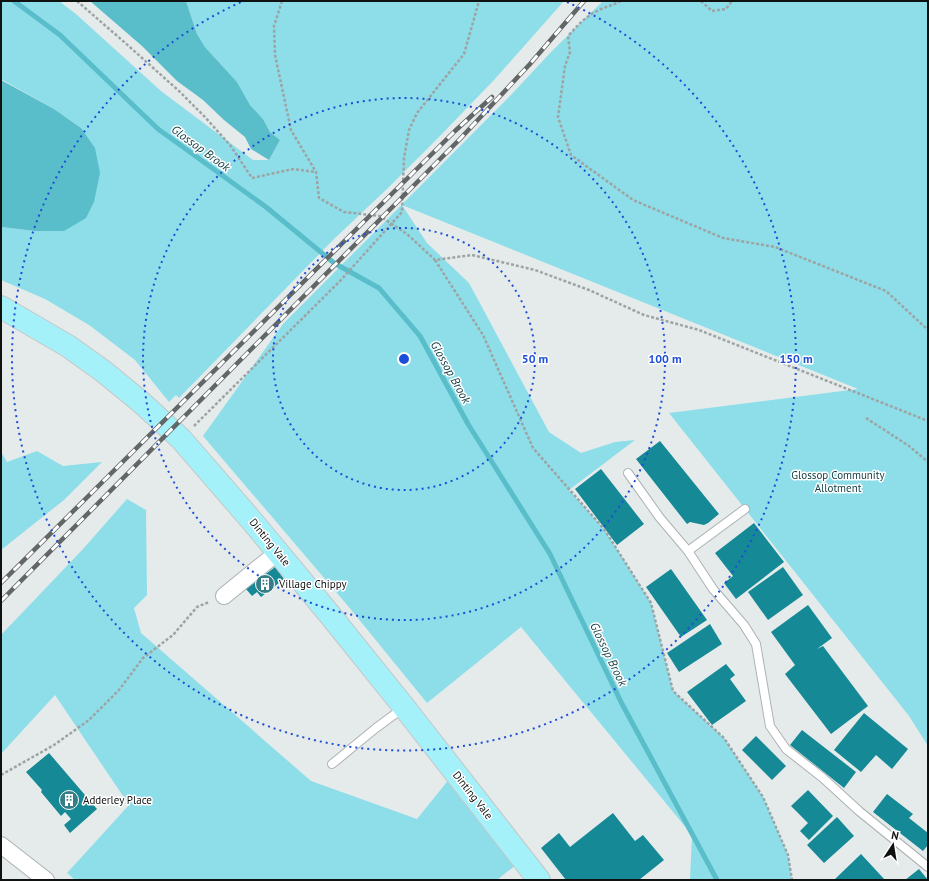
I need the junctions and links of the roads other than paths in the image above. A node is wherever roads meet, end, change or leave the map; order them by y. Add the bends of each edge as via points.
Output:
1 (1, 307) edge
2 (628, 473) dead end
3 (745, 509) dead end
4 (688, 551) junction
5 (278, 552) junction
6 (224, 596) road end
7 (404, 707) junction
8 (332, 764) dead end
9 (1, 845) edge
10 (928, 866) edge
11 (46, 880) edge
12 (539, 880) edge

1 - 5 main road, Dinting Vale via 68,346 142,403 181,439
2 - 4 lane via 660,518
3 - 4 lane
4 - 10 lane via 756,644 770,726 786,749
5 - 6 street
5 - 7 main road, Dinting Vale
7 - 8 lane
7 - 12 main road, Dinting Vale
9 - 11 street

